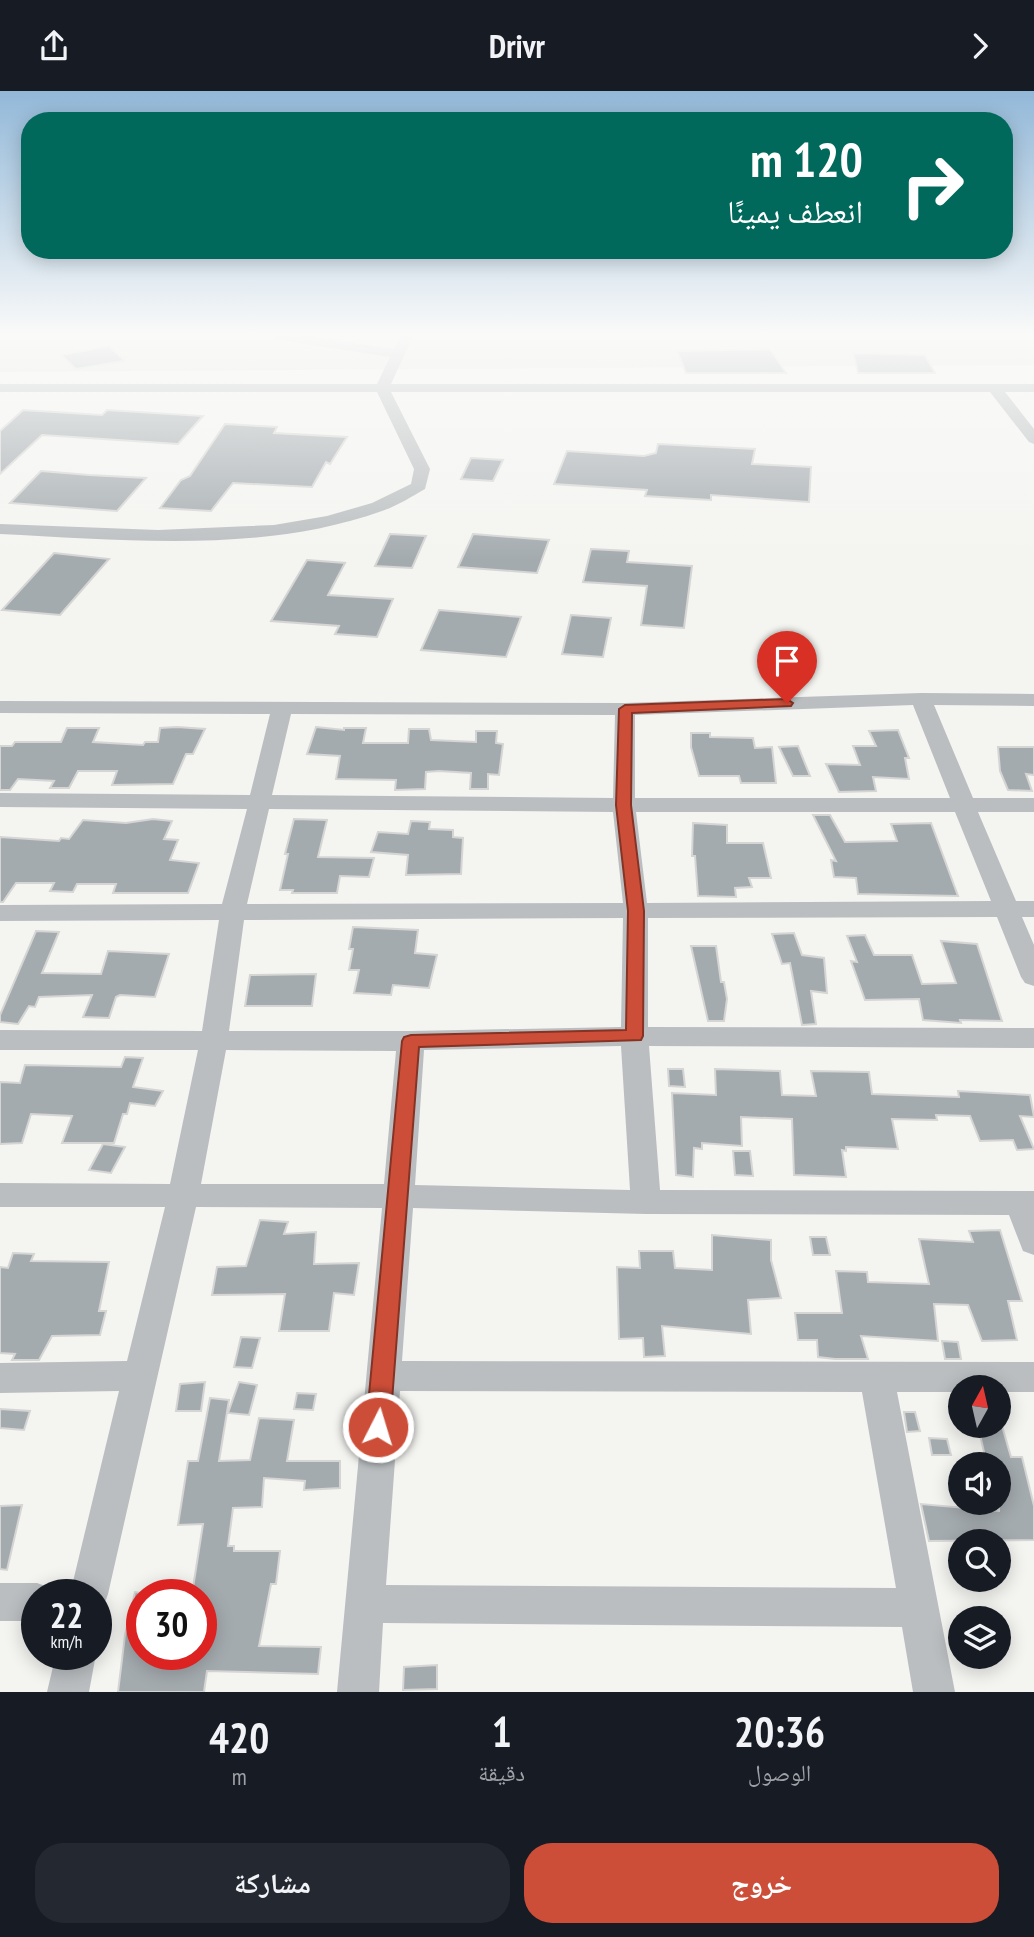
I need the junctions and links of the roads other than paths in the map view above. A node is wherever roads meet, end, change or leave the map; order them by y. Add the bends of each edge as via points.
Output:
1 (393, 411) edge
2 (1012, 411) edge
3 (1033, 437) edge
4 (0, 529) edge
5 (921, 699) junction
6 (1034, 700) edge
7 (0, 707) edge
8 (282, 709) junction
9 (625, 709) junction
10 (0, 800) edge
11 (261, 803) junction
12 (624, 805) junction
13 (963, 805) junction
14 (1034, 805) edge
15 (1006, 908) junction
16 (1034, 909) edge
17 (636, 911) junction
18 (233, 912) junction
19 (0, 913) edge
20 (1034, 977) edge
21 (635, 1036) junction
22 (1034, 1038) edge
23 (0, 1040) edge
24 (214, 1041) junction
25 (411, 1041) junction
26 (0, 1195) edge
27 (183, 1196) junction
28 (397, 1196) junction
29 (646, 1202) junction
30 (1027, 1203) edge
31 (1034, 1242) edge
32 (141, 1376) junction
33 (382, 1376) junction
34 (0, 1377) edge
35 (877, 1377) junction
36 (1034, 1377) edge
37 (93, 1579) edge
38 (0, 1602) edge
39 (21, 1602) edge
40 (364, 1604) junction
41 (919, 1608) junction
42 (73, 1670) edge
43 (68, 1692) edge
44 (358, 1692) edge
45 (934, 1692) edge

1 - 4 street via 422,469 419,486 372,509 274,529 206,534
2 - 3 street
5 - 6 street
5 - 9 street
5 - 13 street
7 - 8 street
8 - 9 street
8 - 11 street
9 - 12 street
10 - 11 street
11 - 12 street
11 - 18 street
12 - 13 street
12 - 17 street
13 - 14 street
13 - 15 street
15 - 16 street
15 - 17 street
15 - 20 street
17 - 18 street
17 - 21 street
18 - 19 street
18 - 24 street
21 - 22 street
21 - 25 street
21 - 29 street
23 - 24 street
24 - 25 street
24 - 27 street
25 - 28 street
26 - 27 street
27 - 28 street
27 - 32 street
28 - 29 street
28 - 33 street
29 - 30 street
30 - 31 street
32 - 34 street
32 - 37 street
33 - 35 street
33 - 40 street
35 - 36 street
35 - 41 street
38 - 39 street
40 - 41 street
40 - 44 street
41 - 45 street
42 - 43 street

